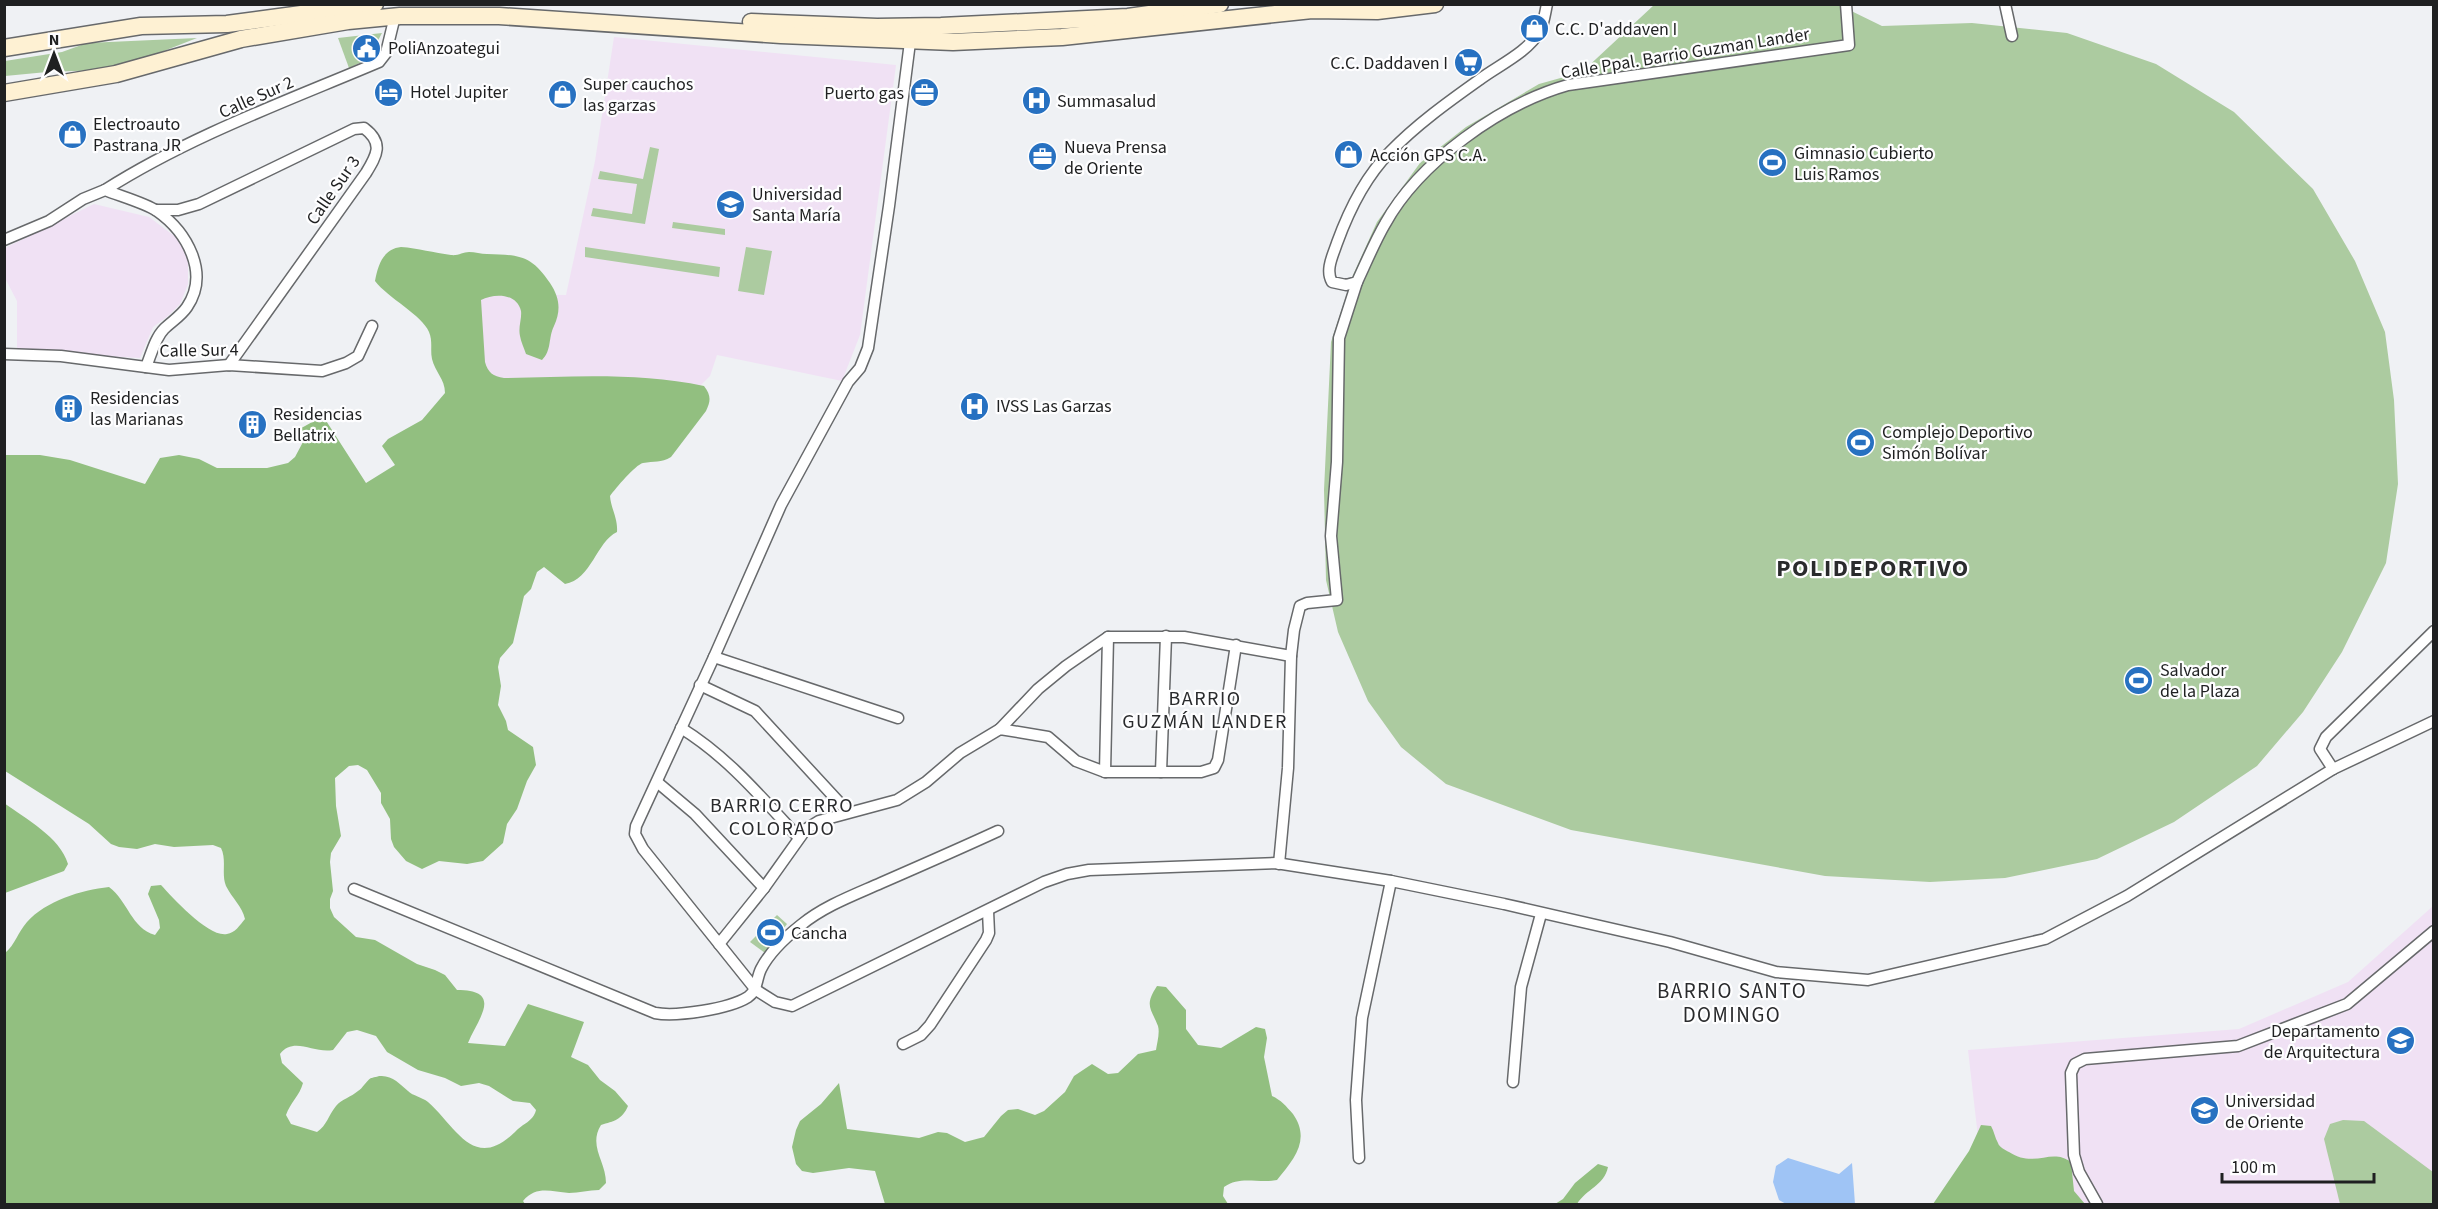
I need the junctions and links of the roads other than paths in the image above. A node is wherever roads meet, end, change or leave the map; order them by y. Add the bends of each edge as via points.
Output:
1 (375, 4) edge
2 (490, 4) edge
3 (1220, 4) edge
4 (1435, 4) edge
5 (1547, 4) edge
6 (1845, 4) edge
7 (2005, 4) edge
8 (345, 6) edge
9 (395, 16) junction
10 (2012, 36) dead end
11 (910, 42) junction
12 (4, 48) edge
13 (4, 93) edge
14 (105, 190) junction
15 (156, 210) junction
16 (4, 240) edge
17 (1357, 282) junction
18 (372, 326) dead end
19 (4, 354) edge
20 (229, 365) junction
21 (146, 367) junction
22 (2433, 631) edge
23 (1166, 636) junction
24 (1108, 637) junction
25 (1236, 645) junction
26 (1291, 656) junction
27 (714, 657) junction
28 (700, 685) junction
29 (897, 718) dead end
30 (2433, 721) edge
31 (681, 728) junction
32 (1000, 729) junction
33 (2332, 769) junction
34 (1105, 772) junction
35 (1161, 772) junction
36 (657, 782) junction
37 (848, 812) junction
38 (998, 831) dead end
39 (799, 838) junction
40 (1280, 864) junction
41 (1391, 881) junction
42 (764, 888) junction
43 (354, 889) dead end
44 (988, 911) junction
45 (1541, 914) junction
46 (2433, 931) edge
47 (719, 944) junction
48 (756, 990) junction
49 (903, 1044) dead end
50 (1513, 1082) dead end
51 (1359, 1158) dead end
52 (2097, 1204) edge

1 - 8 main road
2 - 3 main road via 877,27 1128,17
4 - 11 main road via 1377,11 1284,12 1062,37
5 - 17 street via 1540,30 1528,45 1413,131 1364,185 1344,223 1328,276 1339,285
6 - 17 street, Calle Ppal. Barrio Guzman Lander via 1849,45 1568,85 1513,109 1467,137 1420,175 1385,223
7 - 10 street
8 - 12 main road via 227,24 141,26
9 - 11 main road via 499,16
9 - 13 main road via 241,39 116,74
9 - 14 street, Calle Sur 2 via 386,53 379,62 173,152
11 - 27 street via 868,348 781,505
14 - 15 street
14 - 16 street, Calle Sur 2
15 - 20 street, Calle Sur 3 via 178,210 199,204 354,129 364,128 371,133 377,156
15 - 21 street via 188,244 197,263 196,287 188,306 162,331
17 - 26 street, Calle Ppal. Barrio Guzman Lander via 1339,338 1337,462 1330,536 1337,600 1300,606
18 - 20 street, Calle Sur 4 via 358,356 322,372
19 - 21 street, Calle Sur 4 via 61,356
20 - 21 street, Calle Sur 4 via 169,370
22 - 33 street via 2326,737 2320,749
23 - 24 street
23 - 25 street
23 - 35 street
24 - 32 street via 1038,689
24 - 34 street
25 - 26 street
25 - 35 street via 1214,768 1201,772
26 - 40 street
27 - 28 street
27 - 29 street
28 - 31 street
28 - 37 street via 755,711
30 - 33 street
31 - 36 street
31 - 39 street via 735,769
32 - 34 street via 1048,737 1076,761
32 - 37 street via 897,800
33 - 45 street via 2127,896 2044,939 1868,980 1776,972 1670,942
34 - 35 street
36 - 42 street via 695,814
36 - 47 street via 635,834
37 - 39 street via 819,821
38 - 48 street via 834,904 802,924 777,946 761,969
39 - 42 street
40 - 41 street
40 - 44 street via 1089,870 1044,882
41 - 45 street
41 - 51 street via 1362,1018 1356,1100
42 - 47 street
43 - 48 street via 655,1013 684,1014 740,1001
44 - 48 street via 792,1006 775,1002
44 - 49 street via 986,940 930,1025
45 - 50 street via 1521,987
46 - 52 street via 2347,1004 2238,1046 2085,1059 2075,1064 2071,1073 2074,1155
47 - 48 street

